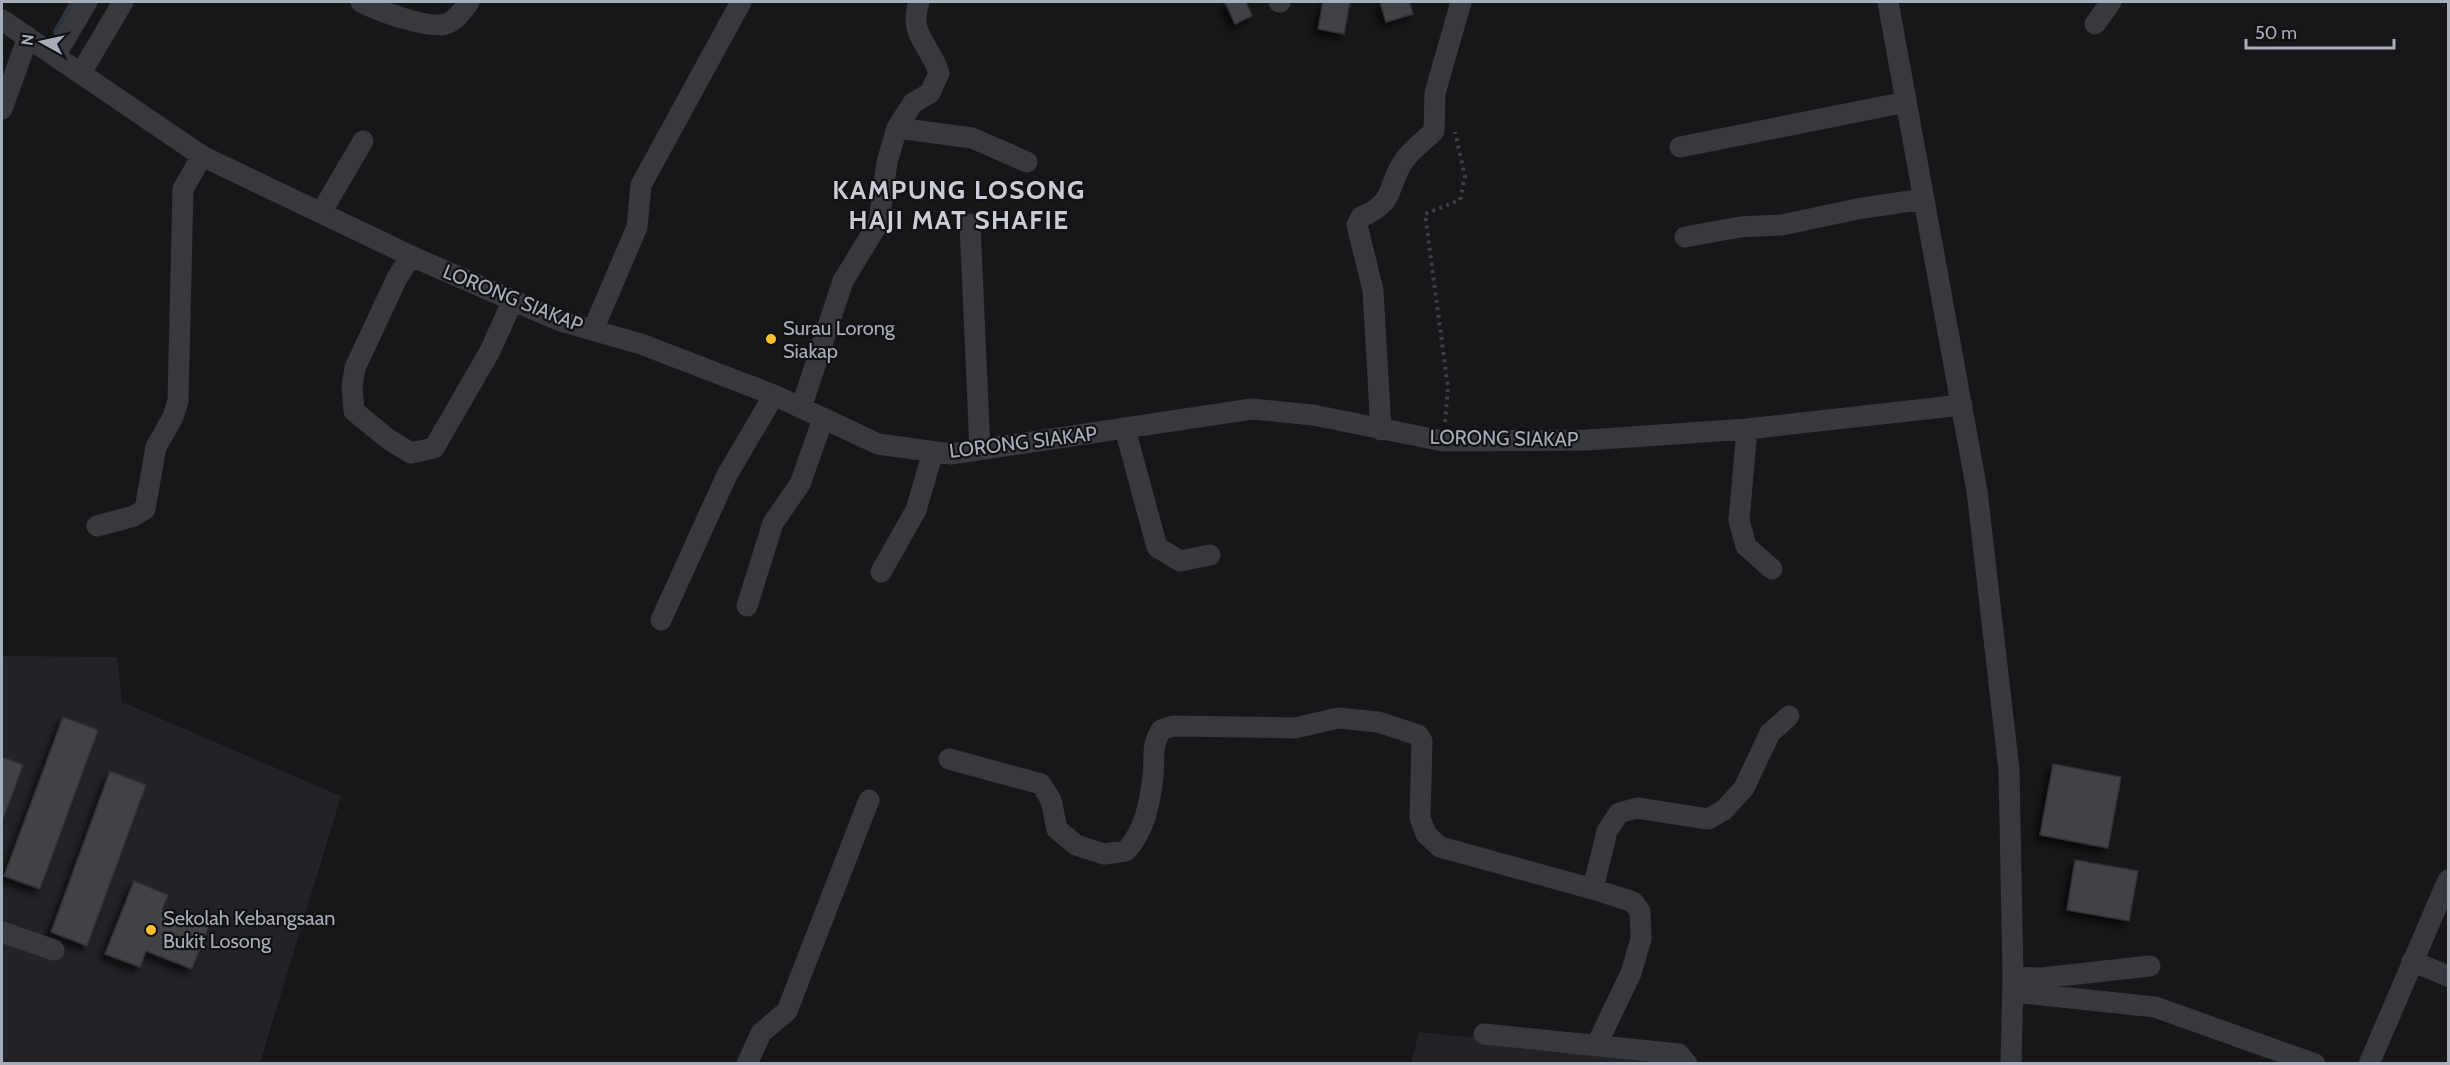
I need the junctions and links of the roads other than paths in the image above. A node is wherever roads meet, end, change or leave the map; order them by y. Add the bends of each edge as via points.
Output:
1 (87, 2) edge
2 (123, 2) edge
3 (362, 2) edge
4 (470, 2) edge
5 (741, 2) edge
6 (919, 2) edge
7 (1461, 2) edge
8 (1888, 2) edge
9 (2111, 2) edge
10 (2, 20) edge
11 (2095, 24) dead end
12 (28, 37) junction
13 (55, 56) junction
14 (81, 73) junction
15 (1906, 102) junction
16 (2, 110) edge
17 (897, 128) junction
18 (363, 141) dead end
19 (1680, 147) dead end
20 (202, 156) junction
21 (1027, 162) dead end
22 (1924, 199) junction
23 (322, 212) junction
24 (970, 224) dead end
25 (1685, 237) dead end
26 (411, 256) junction
27 (513, 300) junction
28 (593, 330) junction
29 (774, 395) junction
30 (1962, 405) junction
31 (801, 408) junction
32 (823, 419) junction
33 (1125, 429) junction
34 (1747, 429) junction
35 (1382, 430) junction
36 (980, 450) junction
37 (933, 452) junction
38 (97, 526) dead end
39 (1210, 555) dead end
40 (1772, 569) dead end
41 (881, 572) dead end
42 (747, 606) dead end
43 (661, 620) dead end
44 (1789, 716) dead end
45 (949, 759) dead end
46 (869, 800) dead end
47 (2448, 880) edge
48 (1593, 889) junction
49 (2, 932) edge
50 (54, 950) dead end
51 (2412, 961) junction
52 (2150, 966) dead end
53 (2448, 976) edge
54 (2013, 985) junction
55 (1484, 1034) dead end
56 (1596, 1046) junction
57 (747, 1064) edge
58 (1687, 1064) edge
59 (2011, 1064) edge
60 (2315, 1064) edge
61 (2369, 1064) edge

1 - 13 street
2 - 14 street
3 - 4 street via 424,24 447,24
5 - 28 street via 641,185 637,227
6 - 17 street via 914,18 918,36 934,57 939,73 930,93 913,103
7 - 35 street via 1436,93 1434,131 1403,162 1378,210 1361,217 1357,225 1373,290
8 - 15 street
9 - 11 street
10 - 12 street, LORONG SIAKAP
12 - 13 street, LORONG SIAKAP
12 - 16 street
13 - 14 street, LORONG SIAKAP
14 - 20 street, LORONG SIAKAP
15 - 19 street
15 - 22 street
17 - 21 street via 972,138
17 - 31 street via 887,162 879,222 843,281
18 - 23 street
20 - 23 street, LORONG SIAKAP
20 - 38 street via 183,189 178,401 156,447 145,509
22 - 25 street via 1782,225 1740,227
22 - 30 street
23 - 26 street, LORONG SIAKAP
24 - 36 street
26 - 27 street, LORONG SIAKAP
26 - 27 street via 355,368 352,386 354,411 411,453 434,448 490,351
27 - 28 street, LORONG SIAKAP via 560,321
28 - 29 street, LORONG SIAKAP via 641,344
29 - 31 street, LORONG SIAKAP
29 - 43 street via 727,475
30 - 34 street, LORONG SIAKAP
30 - 54 street via 1977,491 2009,770
31 - 32 street, LORONG SIAKAP
32 - 37 street, LORONG SIAKAP via 878,444
32 - 42 street via 800,484 773,523
33 - 35 street, LORONG SIAKAP via 1252,409 1313,415
33 - 36 street, LORONG SIAKAP
33 - 39 street via 1157,548 1180,561
34 - 35 street, LORONG SIAKAP via 1587,440 1443,441
34 - 40 street via 1739,520 1746,546
36 - 37 street, LORONG SIAKAP
37 - 41 street via 916,510
44 - 48 street via 1770,733 1744,788 1724,810 1708,819 1636,808 1619,813 1607,831
45 - 48 street via 1041,784 1051,800 1057,829 1076,844 1104,854 1126,851 1138,838 1149,806 1153,743 1161,730 1173,726 1295,728 1338,718 1378,722 1418,735 1422,741 1420,818 1426,834 1440,847
46 - 57 street via 787,1011 761,1033
47 - 51 street
48 - 56 street via 1633,902 1640,911 1641,939 1631,973
49 - 50 street
51 - 53 street
51 - 61 street
52 - 54 street via 2041,978
54 - 59 street
54 - 60 street via 2155,1007
55 - 56 street
56 - 58 street via 1679,1054

